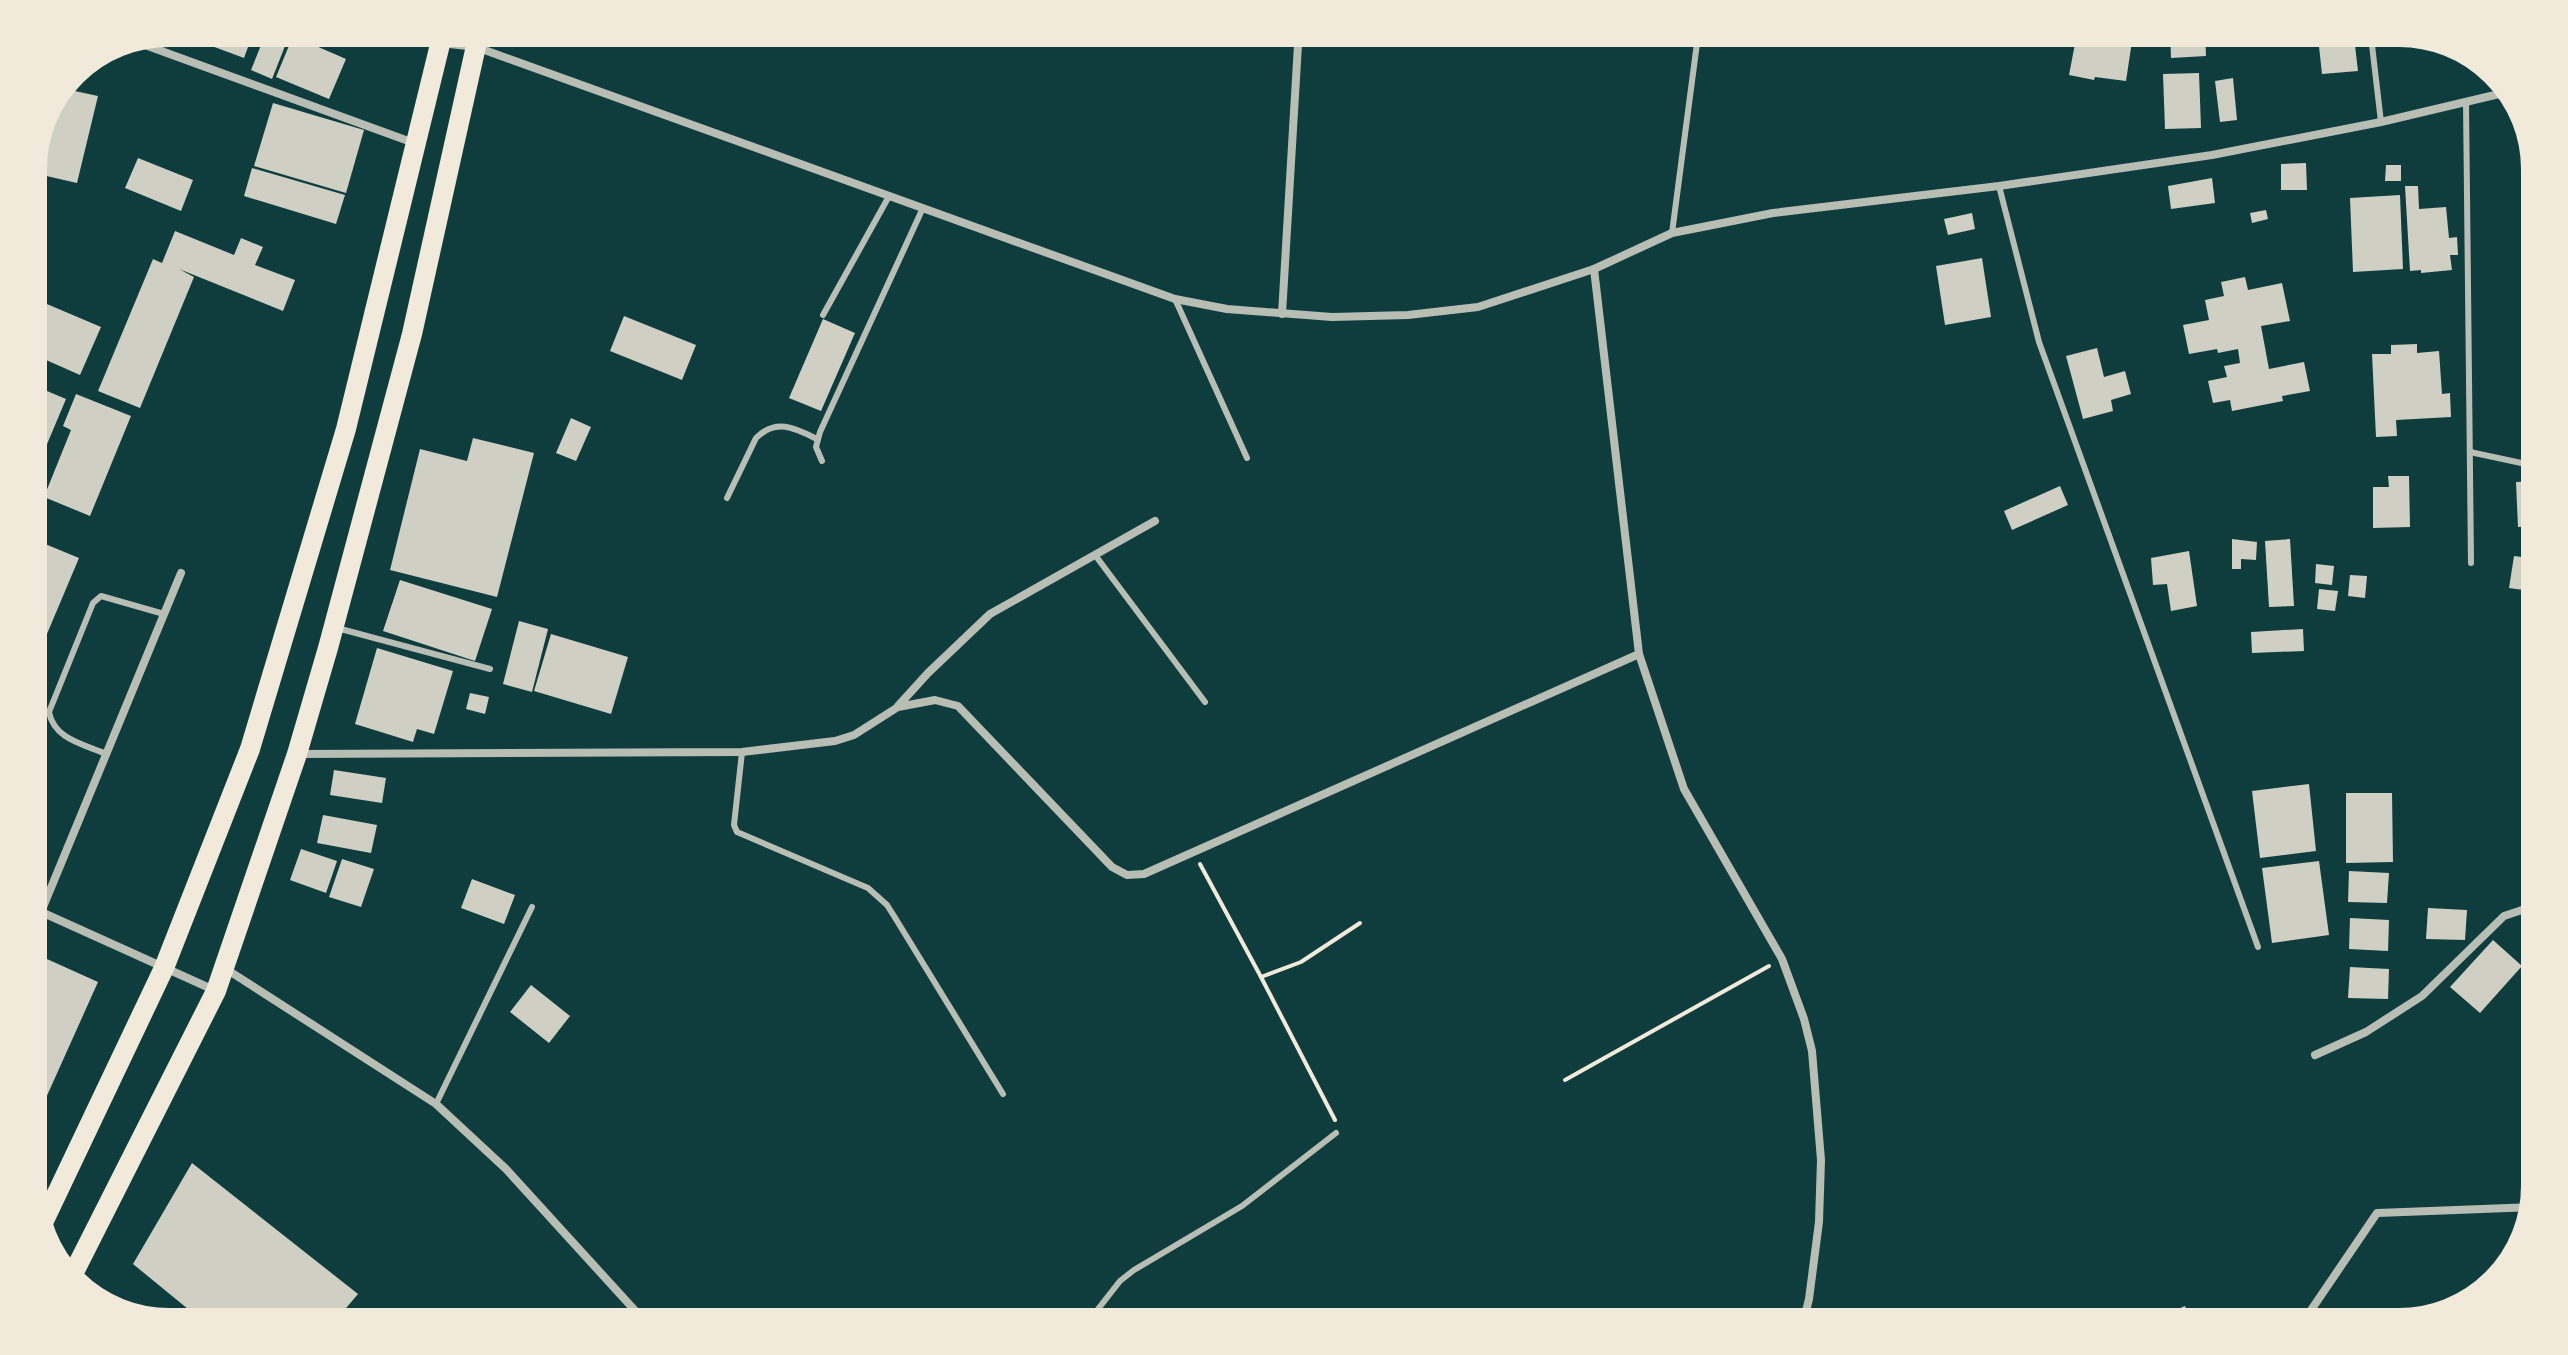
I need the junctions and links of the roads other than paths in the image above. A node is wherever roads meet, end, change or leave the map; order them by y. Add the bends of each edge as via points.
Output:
1 (441, 42) edge
2 (477, 42) edge
3 (491, 42) edge
4 (1298, 42) edge
5 (1697, 42) edge
6 (2372, 42) edge
7 (143, 44) edge
8 (2501, 94) edge
9 (2466, 102) junction
10 (2381, 122) junction
11 (415, 144) junction
12 (1999, 186) junction
13 (888, 198) junction
14 (922, 210) junction
15 (1672, 233) junction
16 (1594, 269) junction
17 (1175, 299) junction
18 (1282, 314) junction
19 (823, 315) dead end
20 (817, 439) junction
21 (2470, 452) junction
22 (1247, 458) dead end
23 (822, 461) dead end
24 (2526, 464) edge
25 (727, 498) dead end
26 (1155, 521) dead end
27 (1095, 555) junction
28 (2471, 563) dead end
29 (181, 573) dead end
30 (164, 614) junction
31 (334, 627) junction
32 (1639, 654) junction
33 (490, 669) dead end
34 (1205, 702) dead end
35 (898, 707) junction
36 (742, 752) junction
37 (106, 754) junction
38 (297, 754) junction
39 (532, 907) dead end
40 (2526, 909) edge
41 (42, 910) edge
42 (42, 912) edge
43 (2258, 947) dead end
44 (224, 967) junction
45 (164, 968) junction
46 (216, 991) junction
47 (2315, 1055) dead end
48 (1003, 1094) dead end
49 (436, 1104) junction
50 (1336, 1133) road end
51 (2524, 1207) edge
52 (46, 1217) edge
53 (75, 1271) edge
54 (637, 1313) edge
55 (1095, 1313) edge
56 (1806, 1313) edge
57 (2309, 1313) edge

1 - 11 highway
2 - 31 highway via 412,334
3 - 13 street
4 - 18 street
5 - 15 lane
6 - 10 lane
7 - 11 street
8 - 9 street
9 - 10 street
9 - 21 lane
10 - 12 street via 2212,155
11 - 45 highway via 346,429 250,749
12 - 15 street via 1773,213
12 - 43 lane via 2039,342
13 - 14 street
13 - 19 lane
14 - 17 street
14 - 20 lane
15 - 16 street
16 - 18 street via 1478,307 1408,315
16 - 32 street
17 - 18 street
17 - 22 lane
20 - 23 lane
20 - 25 lane via 790,426 768,428 756,438
21 - 24 lane
21 - 28 lane
26 - 27 street
27 - 34 lane
27 - 35 street via 990,614
29 - 30 street
30 - 37 street
30 - 37 lane via 101,596 93,603 49,712 59,734
31 - 33 lane
31 - 38 highway
32 - 35 street via 1144,874 1127,875 1112,867 958,706 935,700
32 - 56 street via 1684,789 1782,959 1804,1019 1812,1051 1821,1160 1819,1222
35 - 36 street via 835,741
36 - 38 street
36 - 48 lane via 737,832 877,895
37 - 41 street
38 - 44 highway
39 - 49 lane
40 - 47 street via 2504,916 2422,996 2366,1032
42 - 45 street
44 - 46 highway
44 - 49 street
45 - 46 street
45 - 52 highway
46 - 53 highway
49 - 54 street via 506,1169
50 - 55 lane via 1242,1206 1134,1270
51 - 57 street via 2377,1213

